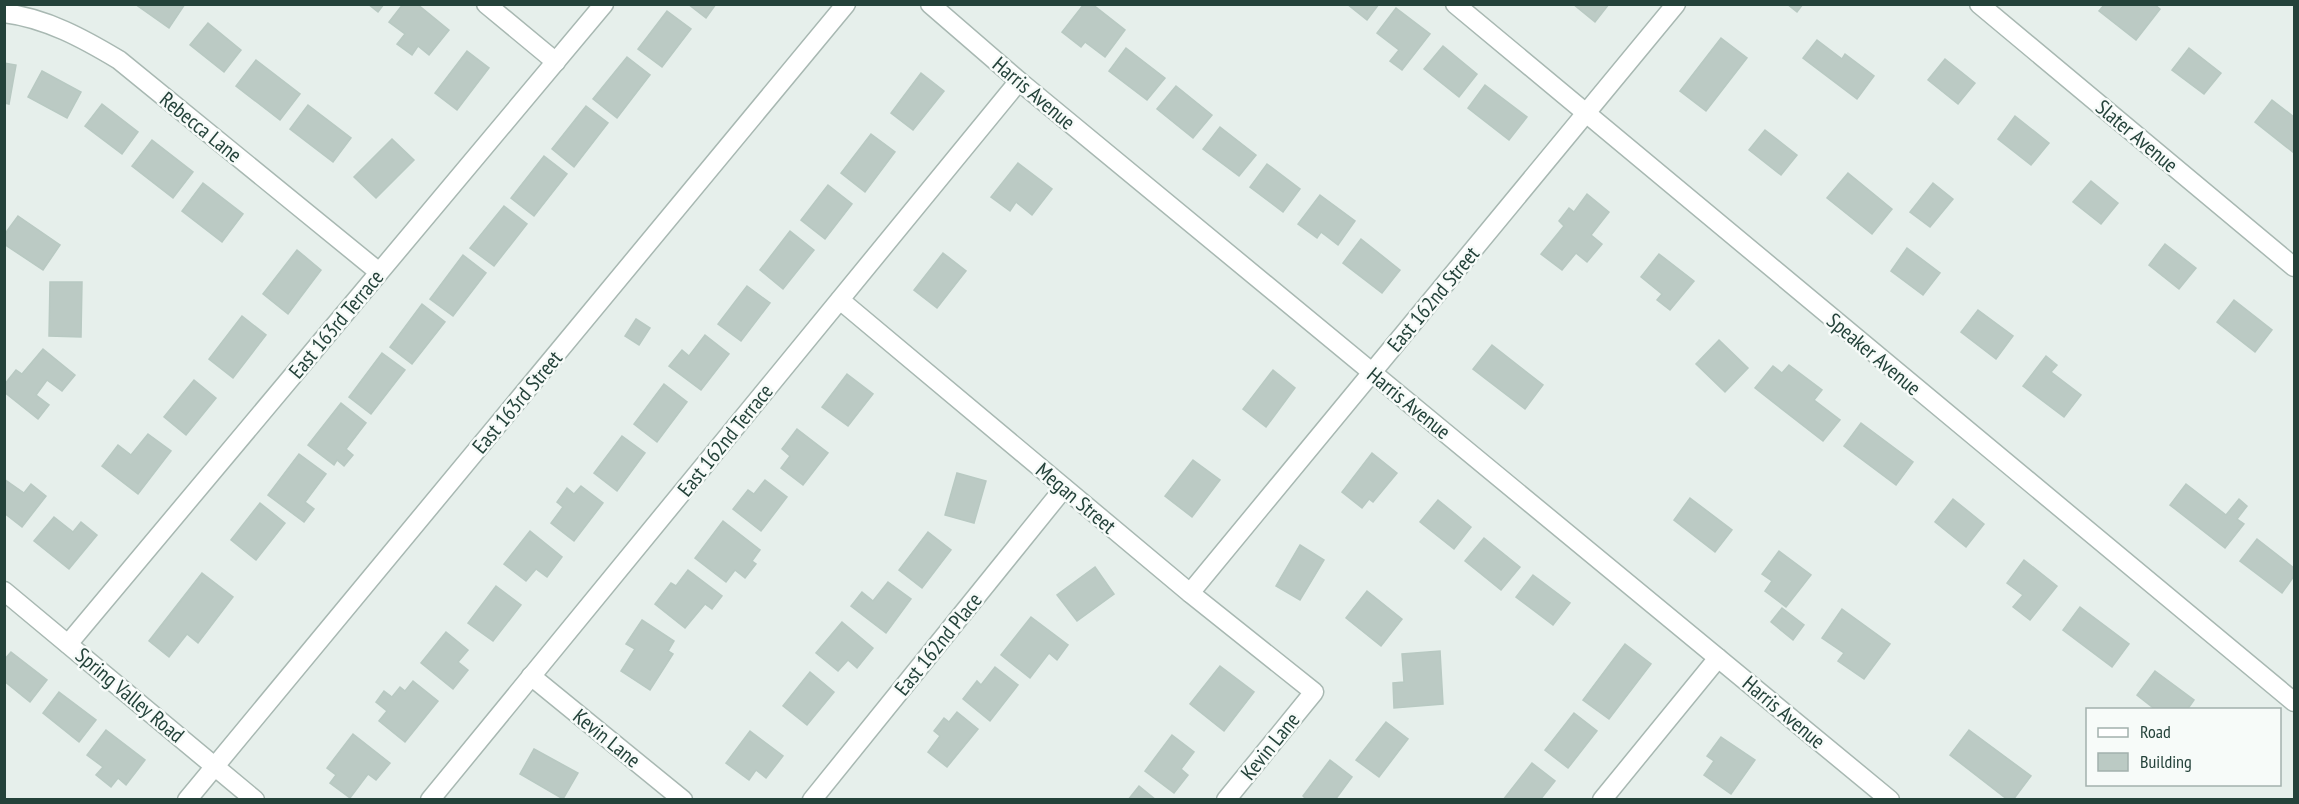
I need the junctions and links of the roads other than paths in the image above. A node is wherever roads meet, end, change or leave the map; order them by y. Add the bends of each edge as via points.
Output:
1 (486, 4) edge
2 (604, 4) edge
3 (846, 4) edge
4 (930, 4) edge
5 (1455, 4) edge
6 (1676, 4) edge
7 (1978, 4) edge
8 (4, 13) edge
9 (556, 62) junction
10 (1018, 81) junction
11 (1585, 114) junction
12 (2295, 267) edge
13 (380, 272) junction
14 (840, 300) junction
15 (1372, 373) junction
16 (1064, 488) junction
17 (4, 591) edge
18 (1190, 593) junction
19 (68, 644) junction
20 (1718, 658) junction
21 (531, 676) junction
22 (1314, 693) joint
23 (2295, 702) edge
24 (215, 766) junction
25 (187, 800) edge
26 (255, 800) edge
27 (430, 800) edge
28 (683, 800) edge
29 (812, 800) edge
30 (1226, 800) edge
31 (1602, 800) edge
32 (1890, 800) edge

1 - 9 street
2 - 9 street, East 163rd Terrace
3 - 24 street, East 163rd Street
4 - 10 street, Harris Avenue
5 - 11 street, Speaker Avenue
6 - 11 street, East 162nd Street
7 - 12 street, Slater Avenue
8 - 13 street, Rebecca Lane via 49,24 119,60
9 - 13 street, East 163rd Terrace
10 - 14 street, East 162nd Terrace
10 - 15 street, Harris Avenue
11 - 15 street, East 162nd Street
11 - 23 street, Speaker Avenue
13 - 19 street, East 163rd Terrace
14 - 16 street, Megan Street
14 - 21 street, East 162nd Terrace
15 - 18 street, East 162nd Street
15 - 20 street, Harris Avenue
16 - 18 street, Megan Street
16 - 29 street, East 162nd Place
17 - 19 street, Spring Valley Road
18 - 22 street, Megan Street
19 - 24 street, Spring Valley Road
20 - 31 street
20 - 32 street, Harris Avenue
21 - 27 street, East 162nd Terrace
21 - 28 street, Kevin Lane
22 - 30 street, Kevin Lane
24 - 25 street, East 163rd Street
24 - 26 street, Spring Valley Road

